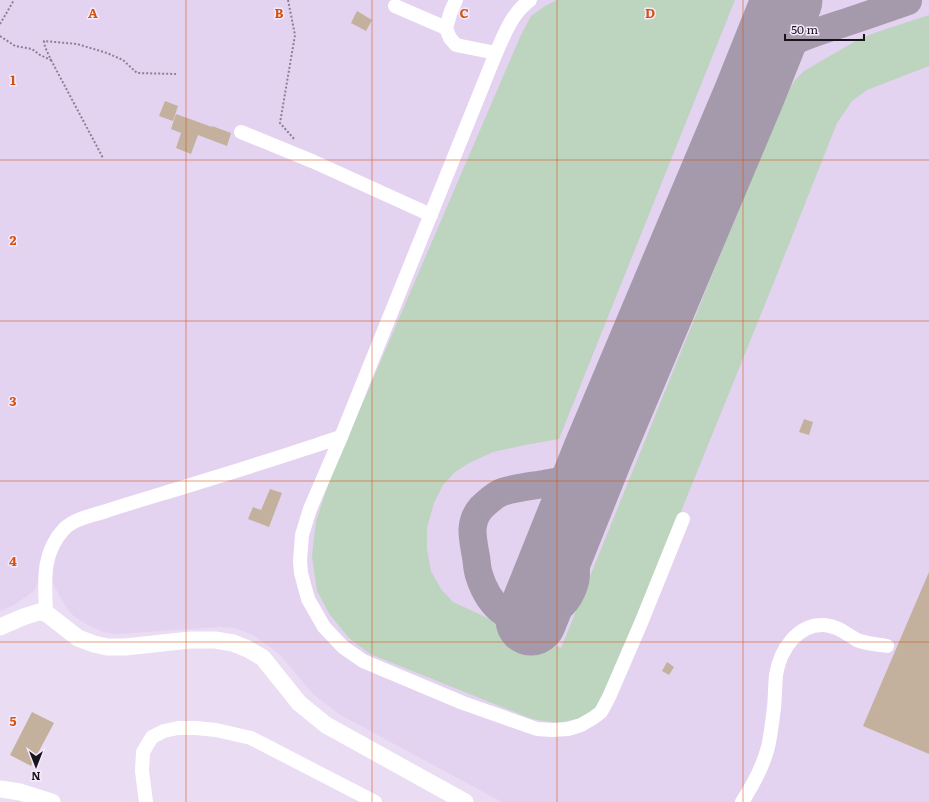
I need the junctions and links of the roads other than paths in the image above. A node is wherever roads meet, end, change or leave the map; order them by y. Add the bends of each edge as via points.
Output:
1 (456, 0) edge
2 (530, 0) edge
3 (395, 6) dead end
4 (446, 28) junction
5 (496, 52) junction
6 (241, 132) dead end
7 (431, 215) junction
8 (340, 437) junction
9 (683, 519) dead end
10 (46, 613) junction
11 (0, 627) edge
12 (887, 646) dead end
13 (0, 788) edge
14 (366, 801) edge
15 (52, 802) edge
16 (146, 802) edge
17 (465, 802) edge
18 (742, 802) edge

1 - 4 lane
2 - 5 lane via 513,16
3 - 4 lane
4 - 5 lane via 456,45
5 - 7 lane
6 - 7 lane via 312,160
7 - 8 lane
8 - 9 lane via 310,509 300,551 304,589 324,627 343,647 363,661 463,703 537,729 568,729 581,725 601,712 641,623
8 - 10 lane via 76,521 65,528 55,541 47,560
10 - 11 main road via 39,612
10 - 17 main road via 78,638 107,647 215,640 248,649 262,658 299,703 326,725
12 - 18 lane via 858,640 840,629 824,625 806,628 790,641 776,675 772,729 767,750 754,784
13 - 15 main road
14 - 16 lane via 251,738 216,730 178,728 152,737 143,752 142,771

